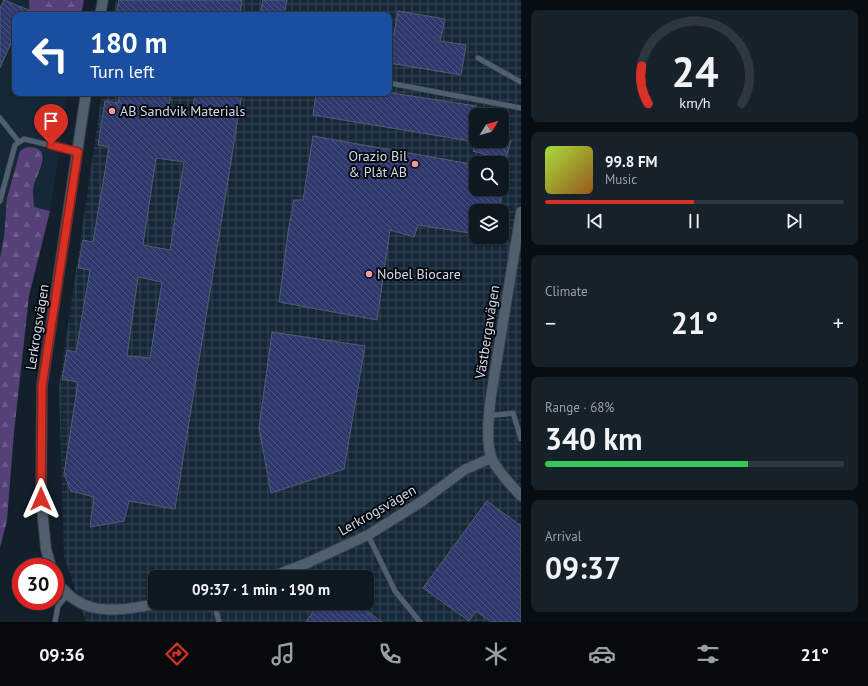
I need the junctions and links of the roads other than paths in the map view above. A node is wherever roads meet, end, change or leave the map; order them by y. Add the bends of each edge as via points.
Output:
1 (103, 0) edge
2 (101, 12) edge
3 (478, 58) dead end
4 (521, 82) edge
5 (392, 84) edge
6 (86, 96) edge
7 (521, 108) edge
8 (0, 118) edge
9 (19, 142) junction
10 (78, 152) junction
11 (0, 202) edge
12 (521, 212) edge
13 (488, 416) junction
14 (521, 439) edge
15 (491, 458) junction
16 (521, 496) edge
17 (368, 534) junction
18 (48, 558) edge
19 (289, 570) edge
20 (64, 589) edge
21 (68, 594) junction
22 (148, 606) edge
23 (216, 610) edge
24 (55, 622) edge
25 (219, 622) edge
26 (420, 622) edge

1 - 2 street
3 - 4 lane
5 - 7 lane
6 - 10 street, Lerkrogsvägen
8 - 9 lane
9 - 10 lane via 24,139
9 - 11 lane via 11,155
10 - 18 street, Lerkrogsvägen via 42,386 41,499
12 - 13 street, Västbergavägen
13 - 14 lane via 513,413
13 - 15 street, Västbergavägen
15 - 16 street
15 - 17 street, Lerkrogsvägen via 464,470 421,502
17 - 19 street, Lerkrogsvägen
17 - 26 lane via 395,591
20 - 21 street
21 - 22 street via 75,602 88,607 106,609
21 - 24 lane via 58,606
23 - 25 lane

